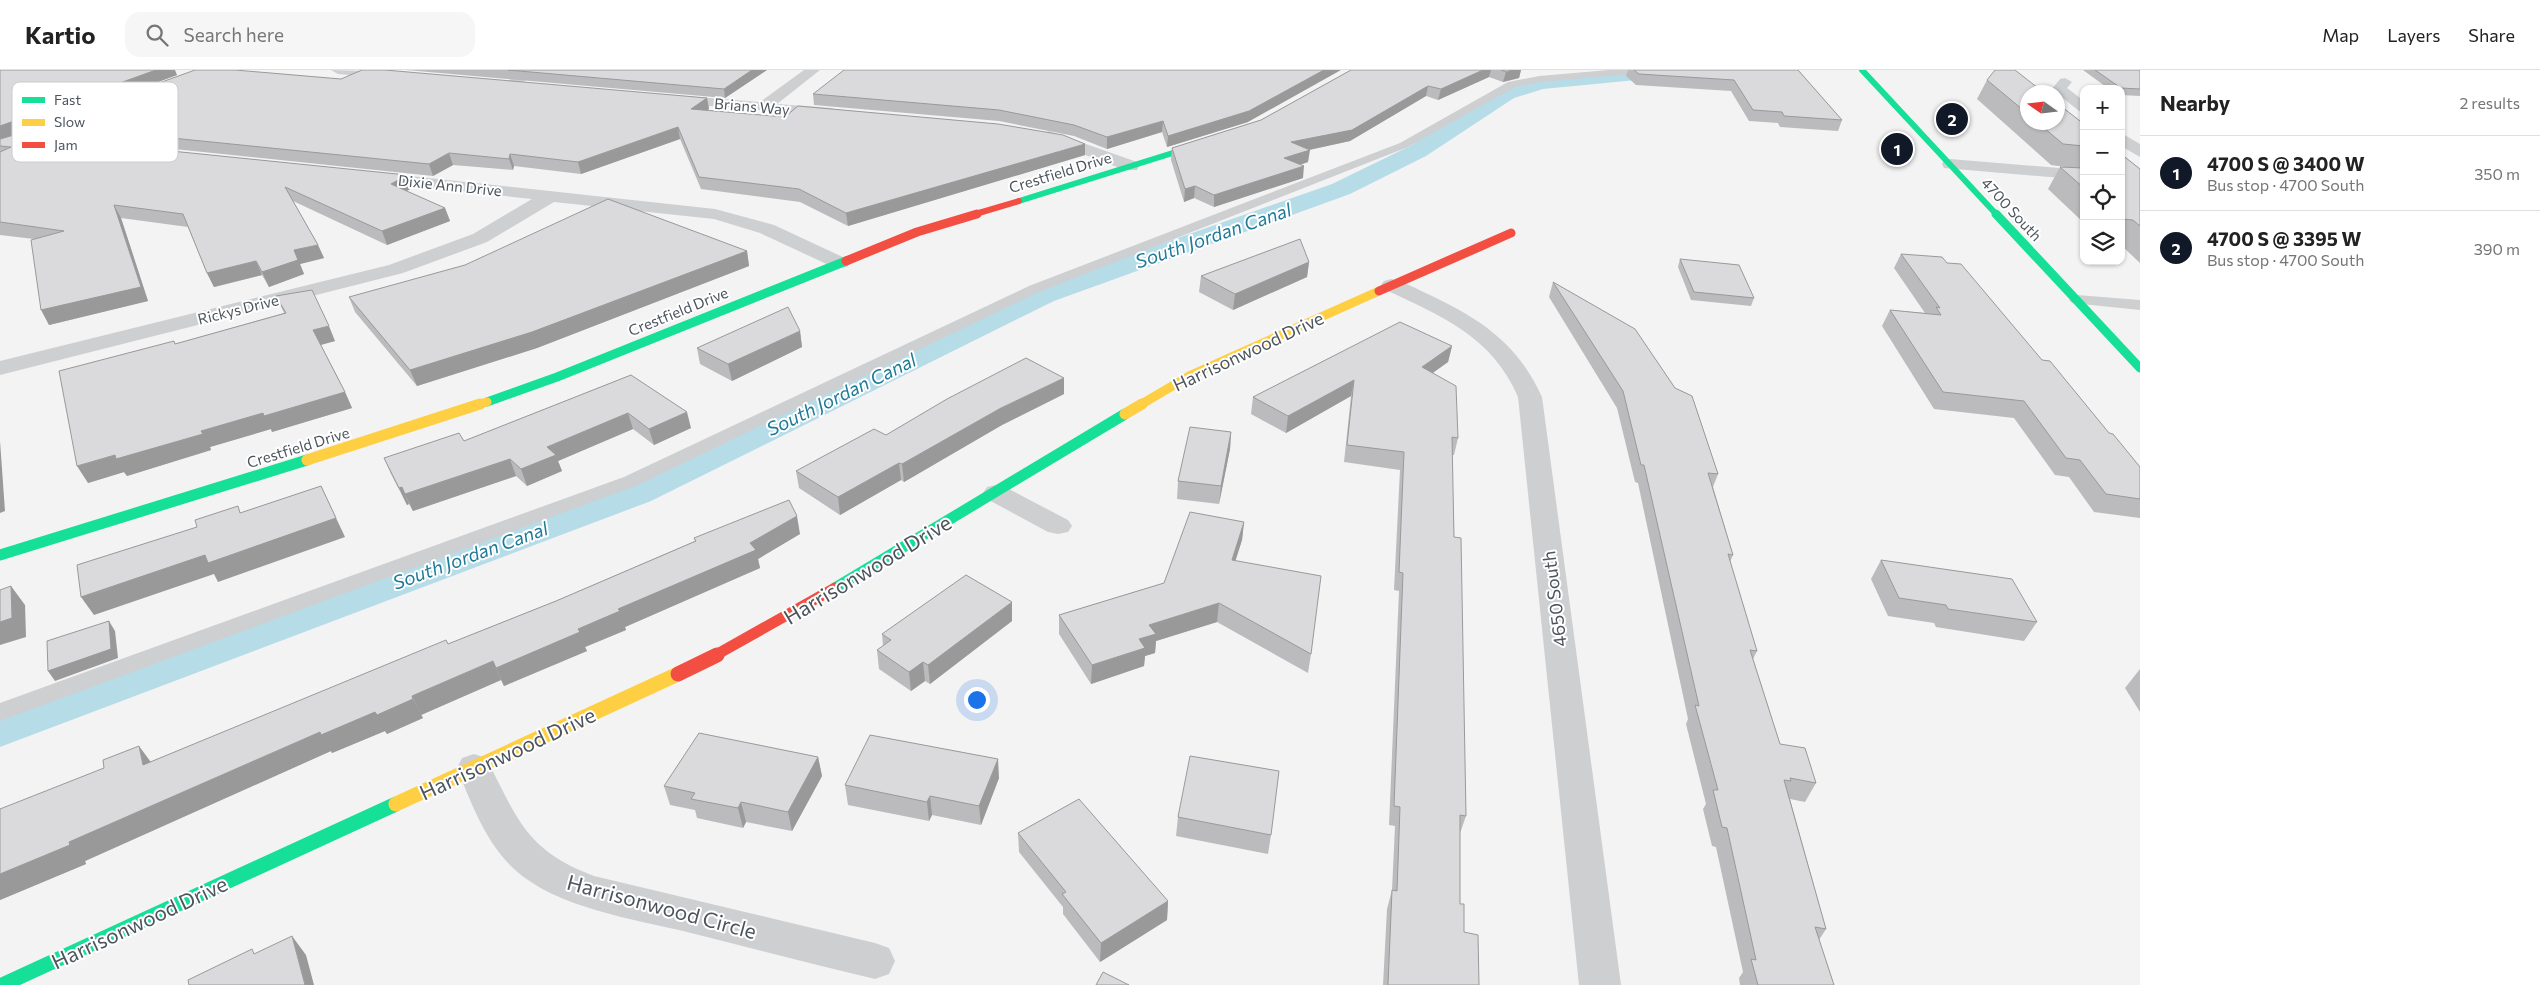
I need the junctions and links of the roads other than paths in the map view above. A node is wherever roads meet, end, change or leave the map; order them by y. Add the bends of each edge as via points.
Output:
1 (338, 70) edge
2 (537, 70) edge
3 (813, 70) edge
4 (1644, 70) edge
5 (1862, 70) edge
6 (363, 71) edge
7 (410, 76) edge
8 (2065, 82) dead end
9 (488, 83) edge
10 (508, 85) junction
11 (538, 87) edge
12 (655, 98) edge
13 (2080, 105) edge
14 (763, 107) junction
15 (849, 114) edge
16 (1037, 134) edge
17 (1219, 139) edge
18 (2125, 141) edge
19 (12, 143) edge
20 (0, 148) edge
21 (2140, 152) edge
22 (1950, 164) junction
23 (1131, 166) junction
24 (355, 175) edge
25 (2080, 175) edge
26 (551, 196) junction
27 (1511, 233) dead end
28 (840, 263) junction
29 (1391, 285) junction
30 (2077, 300) junction
31 (2140, 306) edge
32 (0, 368) edge
33 (2140, 368) edge
34 (996, 493) junction
35 (1058, 526) dead end
36 (0, 555) edge
37 (0, 712) edge
38 (474, 768) junction
39 (875, 961) dead end
40 (2, 985) edge
41 (1600, 985) edge

1 - 6 street
2 - 10 street
3 - 14 street
4 - 37 lane via 1512,84 1404,145 1034,289 631,481
5 - 22 street, 4700 South
6 - 7 street
8 - 13 street via 2059,88
9 - 10 street
10 - 11 street
12 - 14 street, Brians Way
14 - 15 street, Brians Way
16 - 23 street via 1068,141
17 - 23 street, Crestfield Drive
18 - 21 street
19 - 20 street
22 - 25 street
22 - 30 street, 4700 South
23 - 28 street, Crestfield Drive via 917,232
24 - 26 street, Dixie Ann Drive
26 - 28 street, Dixie Ann Drive via 733,218 767,229
26 - 32 street, Rickys Drive via 480,238 396,269
27 - 29 street, Harrisonwood Drive
28 - 36 street, Crestfield Drive via 472,407
29 - 34 street, Harrisonwood Drive via 1191,375
29 - 41 street, 4650 South via 1454,316 1490,340 1516,368 1530,397
30 - 31 lane
30 - 33 street, 4700 South
34 - 35 street
34 - 38 street, Harrisonwood Drive via 734,646
38 - 39 street, Harrisonwood Circle via 518,849 539,868 564,881 593,892
38 - 40 street, Harrisonwood Drive

